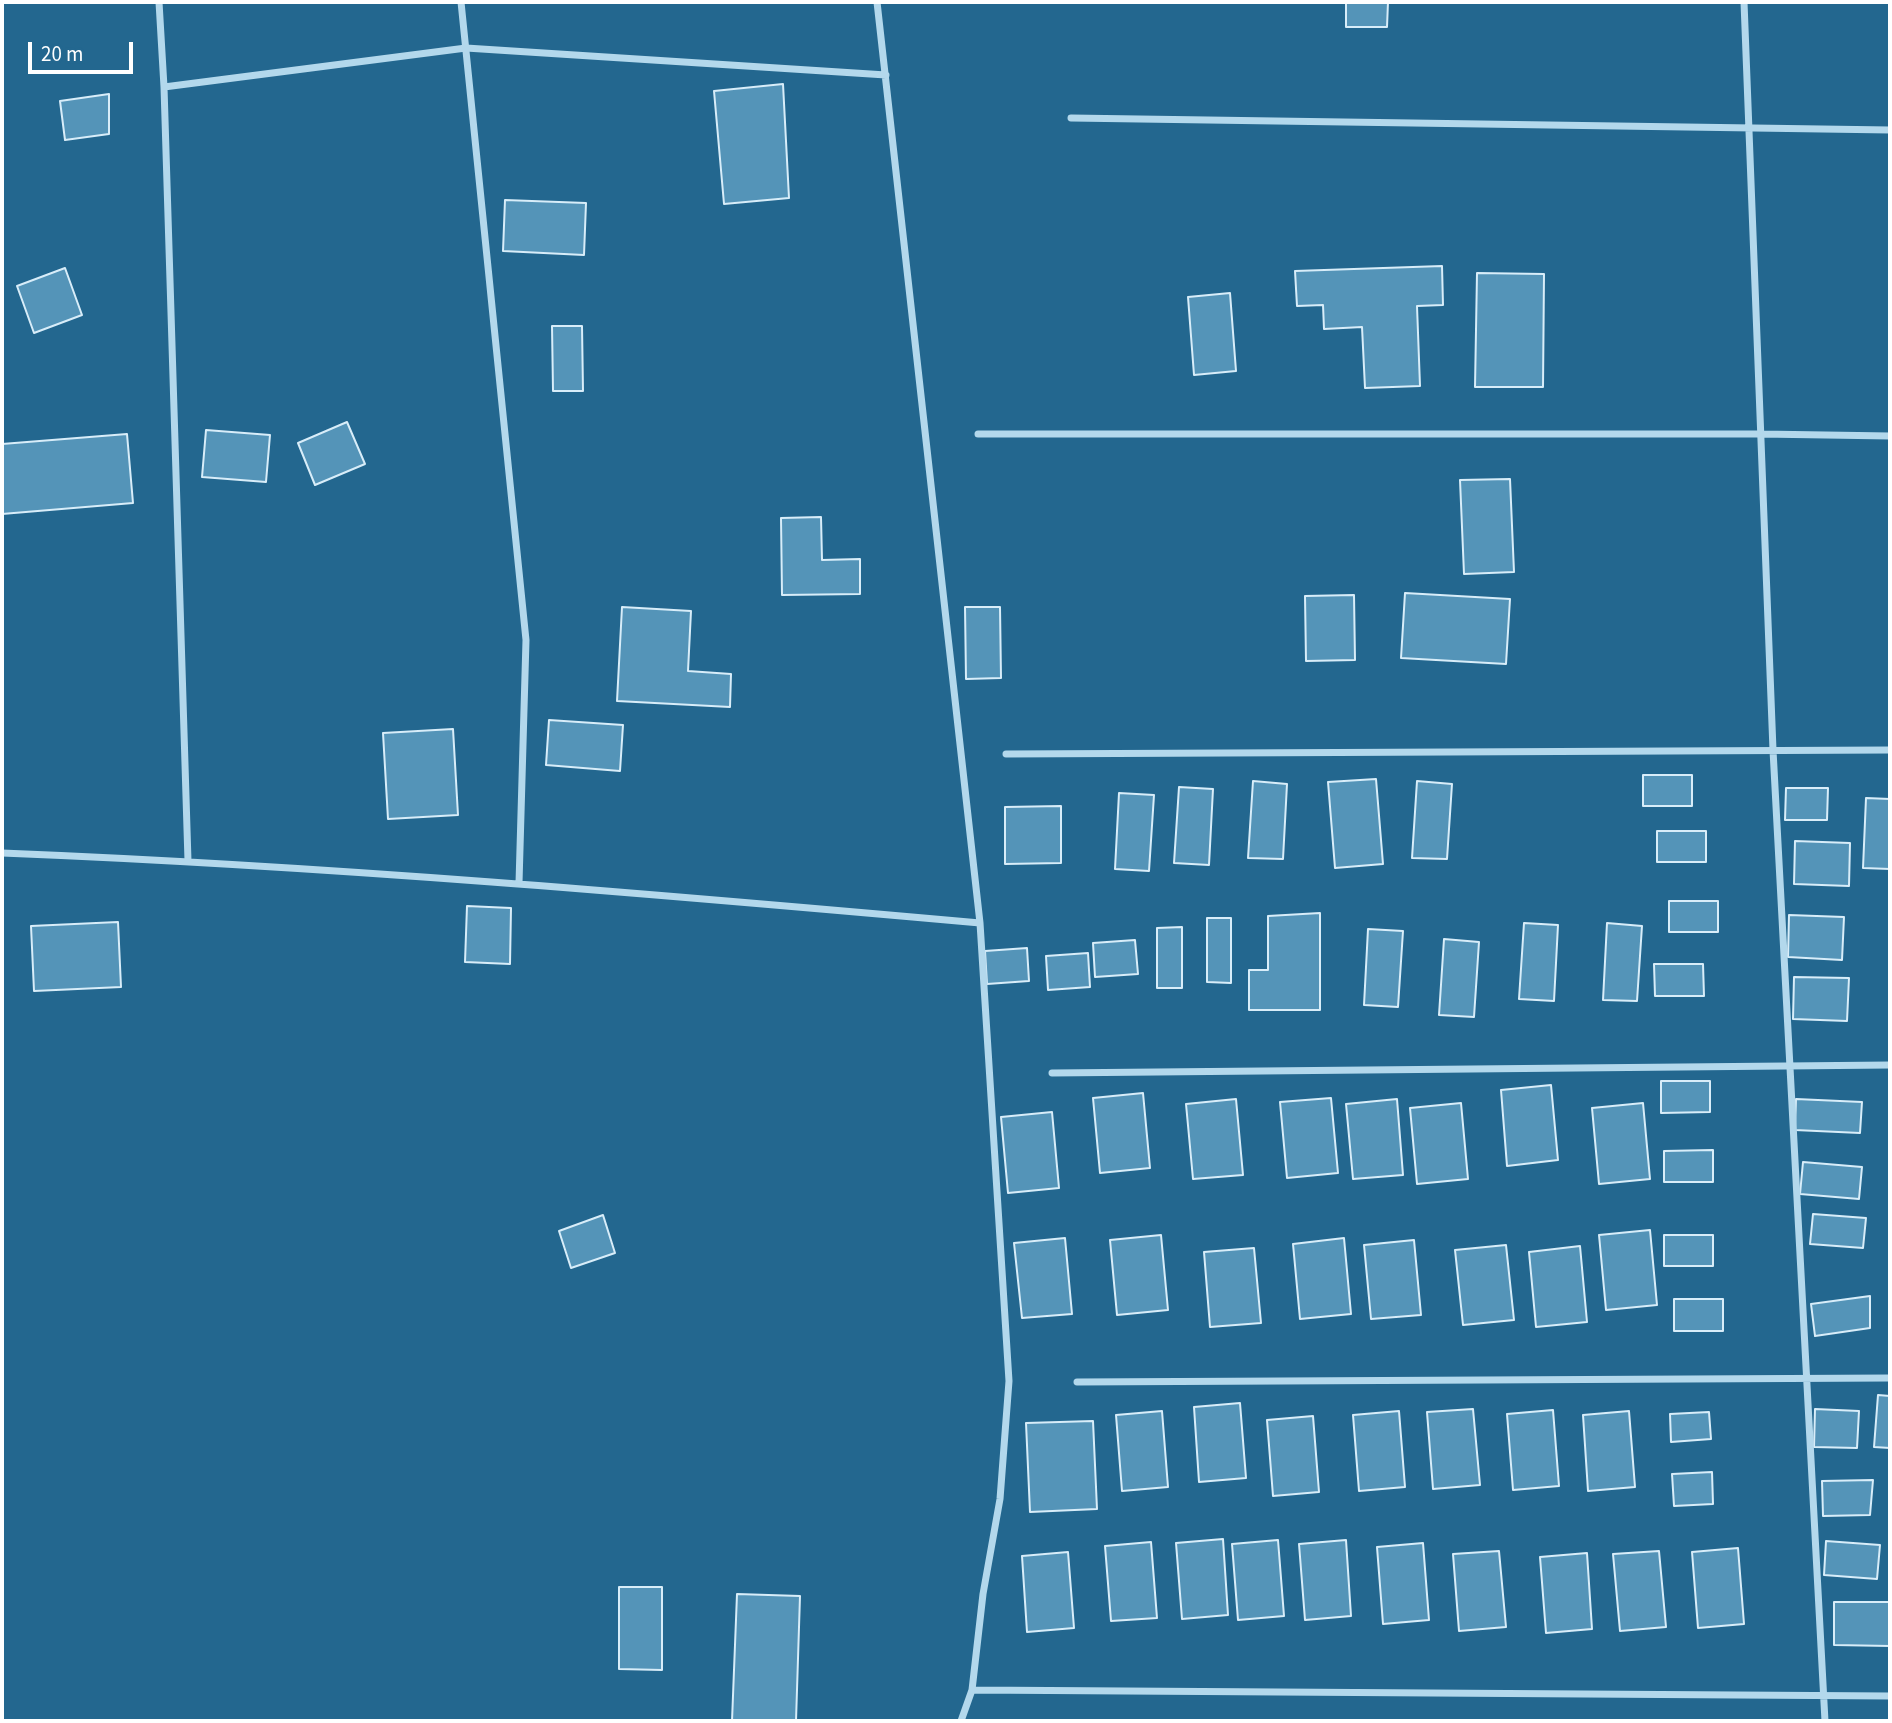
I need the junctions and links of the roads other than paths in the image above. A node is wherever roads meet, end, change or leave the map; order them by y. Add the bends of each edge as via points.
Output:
1 (159, 2) edge
2 (461, 2) edge
3 (877, 2) edge
4 (1744, 2) edge
5 (466, 48) junction
6 (886, 75) junction
7 (164, 87) junction
8 (1071, 118) dead end
9 (1748, 128) junction
10 (1890, 130) edge
11 (978, 434) dead end
12 (1760, 434) junction
13 (1890, 436) edge
14 (1773, 750) junction
15 (1890, 750) edge
16 (1006, 754) dead end
17 (2, 853) edge
18 (188, 861) junction
19 (519, 883) junction
20 (980, 923) junction
21 (1790, 1065) junction
22 (1890, 1065) edge
23 (1052, 1073) dead end
24 (1890, 1378) edge
25 (1808, 1380) junction
26 (1077, 1382) dead end
27 (972, 1690) junction
28 (1890, 1696) edge
29 (1825, 1697) junction
30 (961, 1721) edge
31 (1825, 1721) edge

1 - 7 street
2 - 5 street
3 - 6 street
4 - 9 street
5 - 6 street
5 - 7 street
5 - 19 street via 526,640
6 - 20 street
7 - 18 street
8 - 9 street
9 - 10 street
9 - 12 street
11 - 12 street
12 - 13 street
12 - 14 street
14 - 15 street
14 - 16 street
14 - 21 street
17 - 18 street
18 - 19 street
19 - 20 street
20 - 27 street via 1009,1381 1000,1499
21 - 22 street
21 - 23 street
21 - 25 street
24 - 25 street
25 - 26 street
25 - 29 street
27 - 29 street
27 - 30 street
28 - 29 street
29 - 31 street

